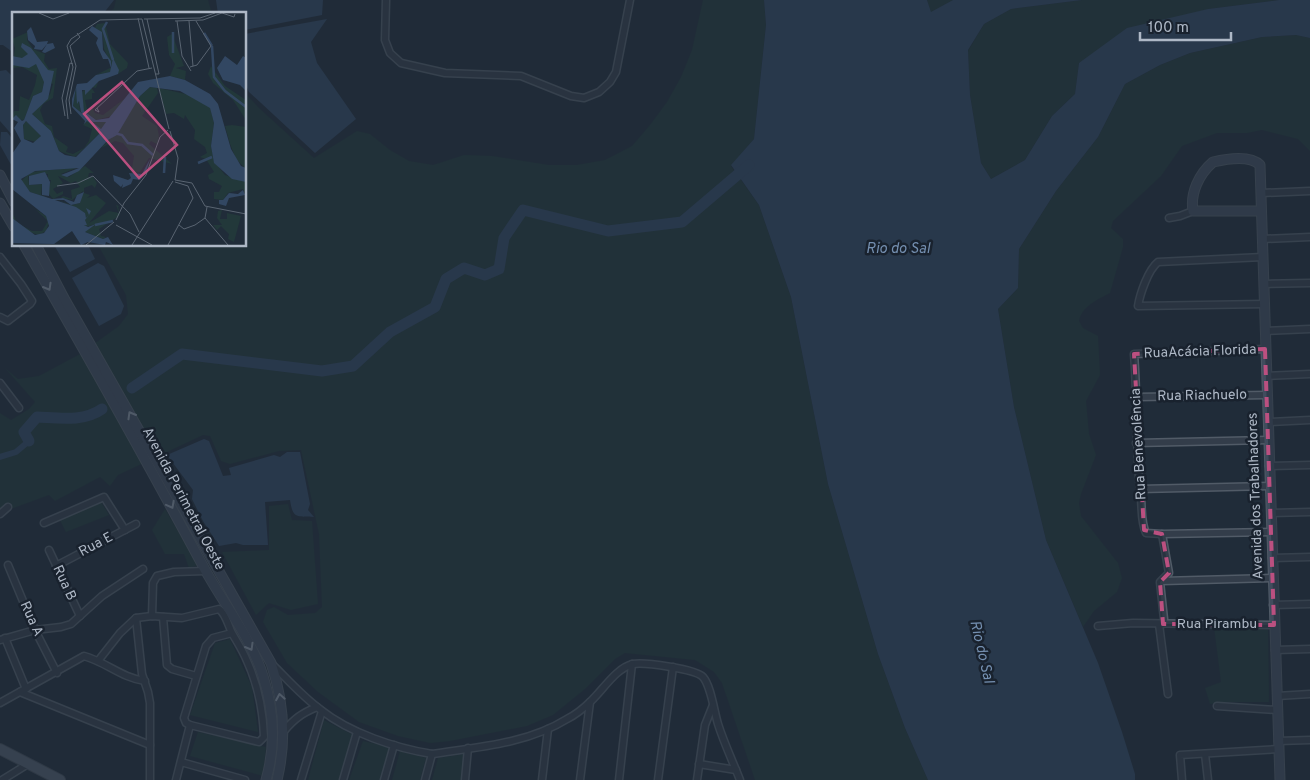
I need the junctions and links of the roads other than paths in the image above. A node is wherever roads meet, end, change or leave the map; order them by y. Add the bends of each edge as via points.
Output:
1 (386, 0) edge
2 (630, 0) edge
3 (0, 175) edge
4 (1310, 191) edge
5 (1261, 193) junction
6 (12, 198) edge
7 (0, 203) edge
8 (1193, 211) junction
9 (1261, 211) junction
10 (1169, 218) dead end
11 (12, 224) edge
12 (1310, 237) edge
13 (1262, 239) junction
14 (25, 246) edge
15 (37, 246) edge
16 (0, 257) edge
17 (1263, 257) junction
18 (1310, 283) edge
19 (1264, 284) junction
20 (1265, 304) junction
21 (0, 318) edge
22 (1310, 329) edge
23 (1265, 331) junction
24 (1265, 349) junction
25 (1134, 354) joint
26 (1310, 374) edge
27 (1266, 376) junction
28 (0, 383) edge
29 (1267, 395) junction
30 (1137, 397) junction
31 (19, 408) dead end
32 (1310, 420) edge
33 (1268, 422) junction
34 (1268, 440) junction
35 (1136, 444) junction
36 (1310, 465) edge
37 (1270, 466) junction
38 (1270, 486) junction
39 (1140, 489) junction
40 (8, 507) dead end
41 (1310, 512) edge
42 (1271, 513) junction
43 (0, 514) edge
44 (44, 523) dead end
45 (136, 524) dead end
46 (125, 530) junction
47 (1272, 532) junction
48 (1162, 534) junction
49 (49, 550) dead end
50 (1310, 557) edge
51 (1272, 558) junction
52 (8, 565) dead end
53 (56, 566) junction
54 (143, 569) dead end
55 (205, 570) junction
56 (1272, 578) junction
57 (1162, 581) junction
58 (1310, 604) edge
59 (1273, 606) junction
60 (80, 616) junction
61 (152, 616) junction
62 (163, 617) junction
63 (136, 618) junction
64 (1161, 624) junction
65 (1274, 625) junction
66 (1098, 626) dead end
67 (35, 630) junction
68 (232, 633) junction
69 (2, 639) edge
70 (1310, 649) edge
71 (1275, 650) junction
72 (98, 662) junction
73 (271, 663) junction
74 (632, 664) junction
75 (673, 667) junction
76 (57, 673) junction
77 (196, 676) junction
78 (145, 682) junction
79 (23, 690) junction
80 (1168, 694) dead end
81 (1310, 694) edge
82 (1277, 696) junction
83 (590, 702) junction
84 (0, 703) edge
85 (713, 705) junction
86 (1217, 706) dead end
87 (319, 709) junction
88 (1277, 710) junction
89 (190, 725) junction
90 (548, 730) junction
91 (284, 731) junction
92 (357, 732) junction
93 (1310, 740) edge
94 (394, 744) junction
95 (150, 745) junction
96 (1279, 745) junction
97 (468, 748) junction
98 (0, 749) edge
99 (432, 754) junction
100 (1205, 754) junction
101 (181, 762) junction
102 (28, 764) junction
103 (699, 764) junction
104 (736, 770) junction
105 (2, 780) edge
106 (60, 780) edge
107 (150, 780) edge
108 (176, 780) edge
109 (245, 780) edge
110 (266, 780) edge
111 (277, 780) edge
112 (302, 780) edge
113 (343, 780) edge
114 (384, 780) edge
115 (425, 780) edge
116 (464, 780) edge
117 (542, 780) edge
118 (580, 780) edge
119 (619, 780) edge
120 (658, 780) edge
121 (697, 780) edge
122 (740, 780) edge
123 (1182, 780) edge
124 (1208, 780) edge
125 (1280, 780) edge

1 - 2 street via 385,40 390,53 401,64 445,72 521,76 584,98 600,92 616,72
3 - 6 main road
4 - 5 street
5 - 8 main road, Avenida dos Trabalhadores via 1258,162 1216,162 1207,168 1194,190
5 - 9 main road, Avenida dos Trabalhadores
7 - 11 main road
8 - 9 main road
8 - 10 street
9 - 13 main road, Avenida dos Trabalhadores
12 - 13 street
13 - 17 main road, Avenida dos Trabalhadores
14 -> 55 main road, Avenida Perimetral Oeste via 138,444
73 -> 15 main road, Avenida Perimetral Oeste
16 - 21 street via 32,301 8,321
17 - 19 main road, Avenida dos Trabalhadores
17 - 20 street via 1160,261 1155,264 1142,290 1138,306
18 - 19 street
19 - 20 main road, Avenida dos Trabalhadores
20 - 23 main road, Avenida dos Trabalhadores
22 - 23 street
23 - 24 main road, Avenida dos Trabalhadores
24 - 25 street, RuaAcácia Florida
24 - 27 main road, Avenida dos Trabalhadores
25 - 30 street, Rua Benevolência
26 - 27 street
27 - 29 main road, Avenida dos Trabalhadores
28 - 31 street
29 - 30 street, Rua Riachuelo
29 - 33 main road, Avenida dos Trabalhadores
30 - 35 street, Rua Benevolência
32 - 33 street
33 - 34 main road, Avenida dos Trabalhadores
34 - 35 street
34 - 37 main road, Avenida dos Trabalhadores
35 - 39 street, Rua Benevolência
36 - 37 street
37 - 38 main road, Avenida dos Trabalhadores
38 - 39 street
38 - 42 main road, Avenida dos Trabalhadores
39 - 48 street, Rua Benevolência via 1146,533
40 - 43 street
41 - 42 street
42 - 47 main road, Avenida dos Trabalhadores
44 - 46 street via 104,497
45 - 46 street, Rua E
46 - 53 street, Rua E
47 - 48 street
47 - 51 main road, Avenida dos Trabalhadores
48 - 57 street via 1169,573
49 - 53 street, Rua B
50 - 51 street
51 - 56 main road, Avenida dos Trabalhadores
52 - 67 street, Rua A
53 - 60 street, Rua B
54 - 60 street via 102,596
55 - 61 street via 174,572 156,578 152,590
55 -> 110 main road, Avenida Perimetral Oeste via 263,674 273,730
56 - 57 street
56 - 59 main road, Avenida dos Trabalhadores
57 - 64 street via 1164,619
58 - 59 street
59 - 65 main road, Avenida dos Trabalhadores
60 - 67 street via 64,627
61 - 62 street
61 - 63 street
62 - 68 street via 182,618 219,609
62 - 77 street via 167,665
63 - 72 street
63 - 78 street
64 - 65 street, Rua Pirambu
64 - 66 street, Rua Pirambu
64 - 80 street
65 - 71 main road, Avenida dos Trabalhadores
67 - 69 street
67 - 76 street, Rua A
68 - 77 street via 209,641
68 - 89 street via 259,692 264,737 259,742
69 - 79 street
70 - 71 street
71 - 82 main road, Avenida dos Trabalhadores
72 - 76 street via 84,656
72 - 78 street via 132,680
73 - 87 street
91 -> 73 main road, Avenida Perimetral Oeste via 279,687
74 - 75 street
74 - 83 street via 622,669
74 - 119 street
75 - 85 street via 695,671 703,677
75 - 120 street
76 - 79 street
77 - 89 street via 184,718
78 - 95 street via 150,703
79 - 84 street
79 - 95 street
81 - 82 street
82 - 88 main road, Avenida dos Trabalhadores
83 - 90 street
83 - 118 street
85 - 103 street via 705,726
85 - 104 street
86 - 88 street
87 - 91 street via 302,713
87 - 92 street
87 - 112 street
88 - 96 main road, Avenida dos Trabalhadores
89 - 101 street
90 - 97 street
90 - 117 street
91 - 111 main road, Avenida Perimetral Oeste
92 - 94 street
92 - 113 street
93 - 96 street
94 - 99 street
94 - 114 street
95 - 107 street
96 - 100 street
96 - 125 main road, Avenida dos Trabalhadores
97 - 99 street
97 - 116 street
98 - 102 main road
99 - 115 street
100 - 123 street via 1180,755
100 - 124 street
101 - 108 street
101 - 109 street
102 - 105 street
102 - 106 main road
103 - 104 street
103 - 121 street
104 - 122 street

